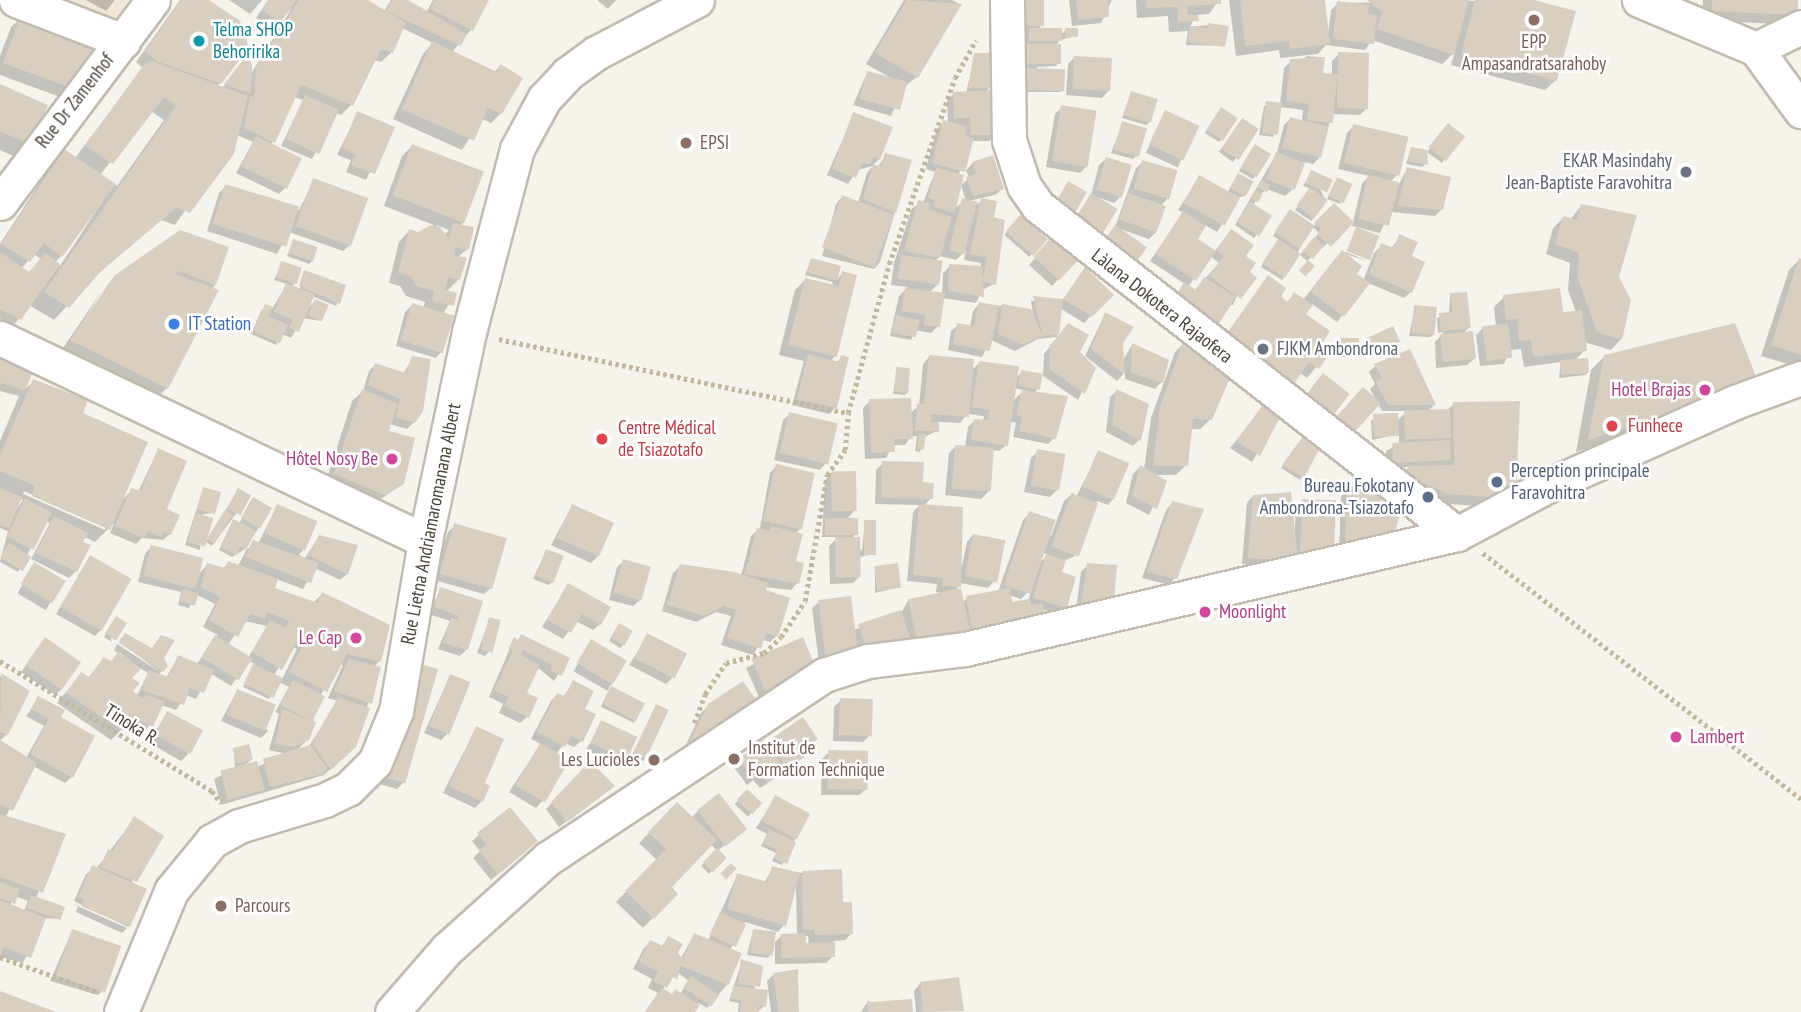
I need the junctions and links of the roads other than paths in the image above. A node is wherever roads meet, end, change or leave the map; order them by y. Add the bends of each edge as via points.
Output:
1 (16, 0) edge
2 (153, 0) edge
3 (697, 0) edge
4 (1007, 0) edge
5 (1639, 0) edge
6 (1801, 27) edge
7 (123, 41) junction
8 (1756, 49) junction
9 (1801, 111) edge
10 (0, 203) edge
11 (0, 338) edge
12 (1801, 378) edge
13 (1457, 534) junction
14 (425, 541) junction
15 (123, 1007) edge
16 (392, 1012) edge

1 - 7 street
2 - 7 street, Rue Dr Zamenhof
3 - 14 street, Rue Lietna Andriamaromanana Albert via 596,53 544,99 517,149 469,332
4 - 13 street, Làlana Dokotera Rajaofera via 1009,141 1024,186 1038,206
5 - 8 street
6 - 8 street
7 - 10 street, Rue Dr Zamenhof
8 - 9 street
11 - 14 street
12 - 13 street via 1735,402 1545,487
13 - 16 street via 965,649 867,661 824,675 547,859 447,949
14 - 15 street, Rue Lietna Andriamaromanana Albert via 396,711 375,762 348,789 239,826 212,841 171,891

